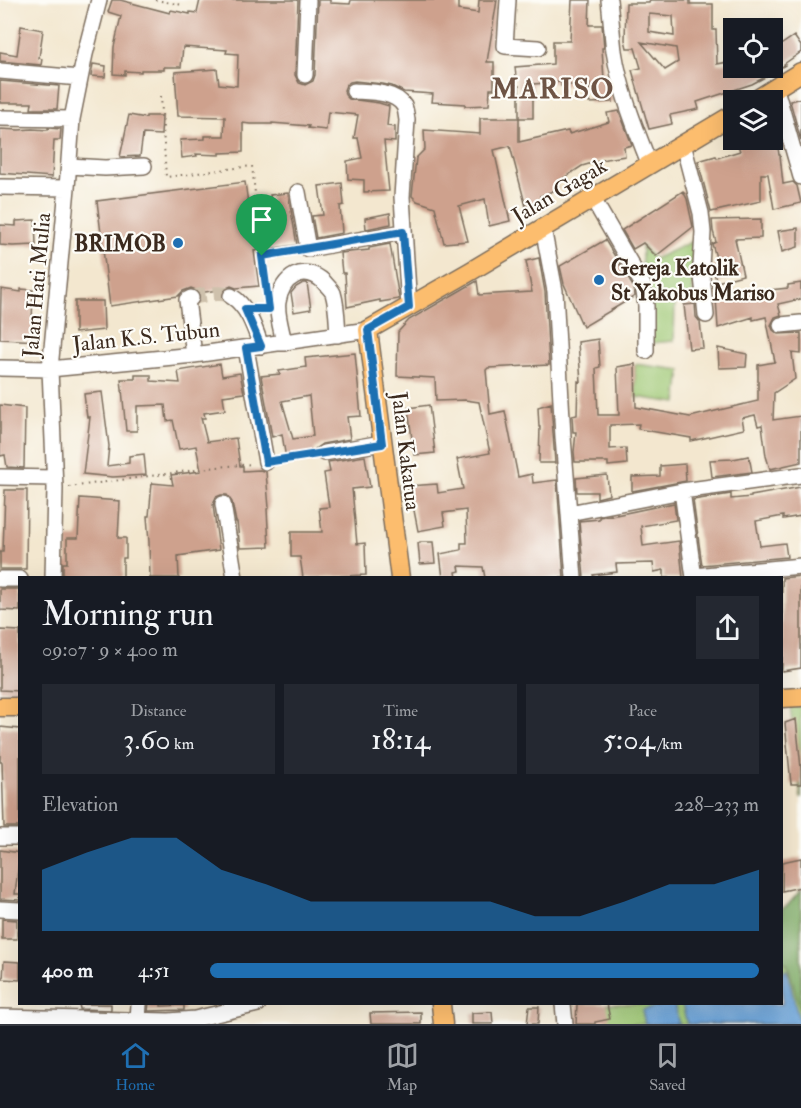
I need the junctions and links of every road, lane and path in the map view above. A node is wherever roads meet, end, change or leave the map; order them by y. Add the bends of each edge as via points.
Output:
1 (99, 0) edge
2 (154, 0) edge
3 (308, 0) edge
4 (508, 0) edge
5 (609, 0) edge
6 (183, 5) dead end
7 (538, 48) dead end
8 (0, 71) edge
9 (801, 72) edge
10 (305, 75) dead end
11 (80, 78) junction
12 (776, 89) joint
13 (354, 91) dead end
14 (161, 96) dead end
15 (0, 118) edge
16 (72, 119) junction
17 (723, 120) edge
18 (683, 144) junction
19 (650, 163) junction
20 (69, 166) junction
21 (144, 166) dead end
22 (801, 177) edge
23 (0, 187) edge
24 (68, 188) junction
25 (298, 192) dead end
26 (592, 199) junction
27 (543, 228) junction
28 (403, 232) junction
29 (308, 249) junction
30 (262, 256) junction
31 (231, 296) dead end
32 (191, 298) dead end
33 (267, 298) dead end
34 (409, 307) junction
35 (706, 315) dead end
36 (801, 323) edge
37 (781, 325) dead end
38 (368, 330) junction
39 (338, 335) junction
40 (284, 343) junction
41 (254, 347) junction
42 (646, 351) dead end
43 (194, 355) junction
44 (0, 368) edge
45 (50, 369) junction
46 (382, 444) junction
47 (324, 453) joint
48 (266, 462) junction
49 (801, 475) edge
50 (0, 477) edge
51 (55, 483) junction
52 (682, 491) junction
53 (223, 504) dead end
54 (569, 513) junction
55 (801, 566) edge
56 (53, 576) edge
57 (235, 576) edge
58 (400, 576) edge
59 (574, 576) edge
60 (694, 576) edge
61 (704, 576) edge
62 (0, 579) edge
63 (18, 579) edge
64 (801, 697) edge
65 (783, 698) edge
66 (0, 707) edge
67 (18, 707) edge
68 (0, 837) edge
69 (18, 837) edge
70 (0, 909) edge
71 (18, 910) edge
72 (139, 1005) edge
73 (254, 1005) edge
74 (441, 1005) edge
75 (563, 1005) edge
76 (73, 1011) edge
77 (0, 1017) edge
78 (138, 1020) junction
79 (443, 1024) edge
80 (565, 1024) edge

1 - 11 street, Jalan Hati Mulia
2 - 6 path
3 - 10 street
4 - 7 street via 505,46
5 - 19 street via 622,88
8 - 11 street
9 - 12 main road
11 - 16 street, Jalan Hati Mulia
12 - 22 street
13 - 28 street via 390,96 403,104 406,111
14 - 30 path via 166,177 252,166
15 - 16 street
16 - 20 street, Jalan Hati Mulia
17 - 18 main road, Jalan Gagak
18 - 19 main road, Jalan Gagak
18 - 35 street via 701,213
19 - 26 main road, Jalan Gagak
20 - 21 street
20 - 24 street, Jalan Hati Mulia
23 - 24 street
24 - 45 street, Jalan Hati Mulia
25 - 29 street
26 - 27 main road, Jalan Gagak
26 - 42 street via 643,285
27 - 34 main road, Jalan Gagak
27 - 54 street via 555,291
28 - 29 street
28 - 34 street
29 - 30 path
30 - 33 path
31 - 41 street via 245,309
32 - 43 street via 187,300
34 - 38 main road, Jalan Gagak
36 - 37 street
38 - 39 street, Jalan K.S. Tubun
38 - 46 main road, Jalan Kakatua
39 - 40 street, Jalan K.S. Tubun
39 - 40 street via 332,291 312,273 301,273 283,286 278,304
40 - 41 street, Jalan K.S. Tubun
41 - 43 street, Jalan K.S. Tubun
41 - 48 street
43 - 45 street, Jalan K.S. Tubun
44 - 45 street, Jalan K.S. Tubun
45 - 51 street, Jalan Hati Mulia
46 - 47 street
46 - 58 main road, Jalan Kakatua
47 - 48 path
48 - 51 path
49 - 52 street
50 - 51 street
51 - 56 street, Jalan Hati Mulia
52 - 54 street
52 - 60 street
53 - 57 street
54 - 59 street
55 - 61 street
62 - 63 street
64 - 65 main road
66 - 67 main road
68 - 69 street
70 - 71 street
72 - 78 street
73 - 78 street via 195,1019
74 - 79 main road
75 - 80 street
76 - 77 street
76 - 78 street

